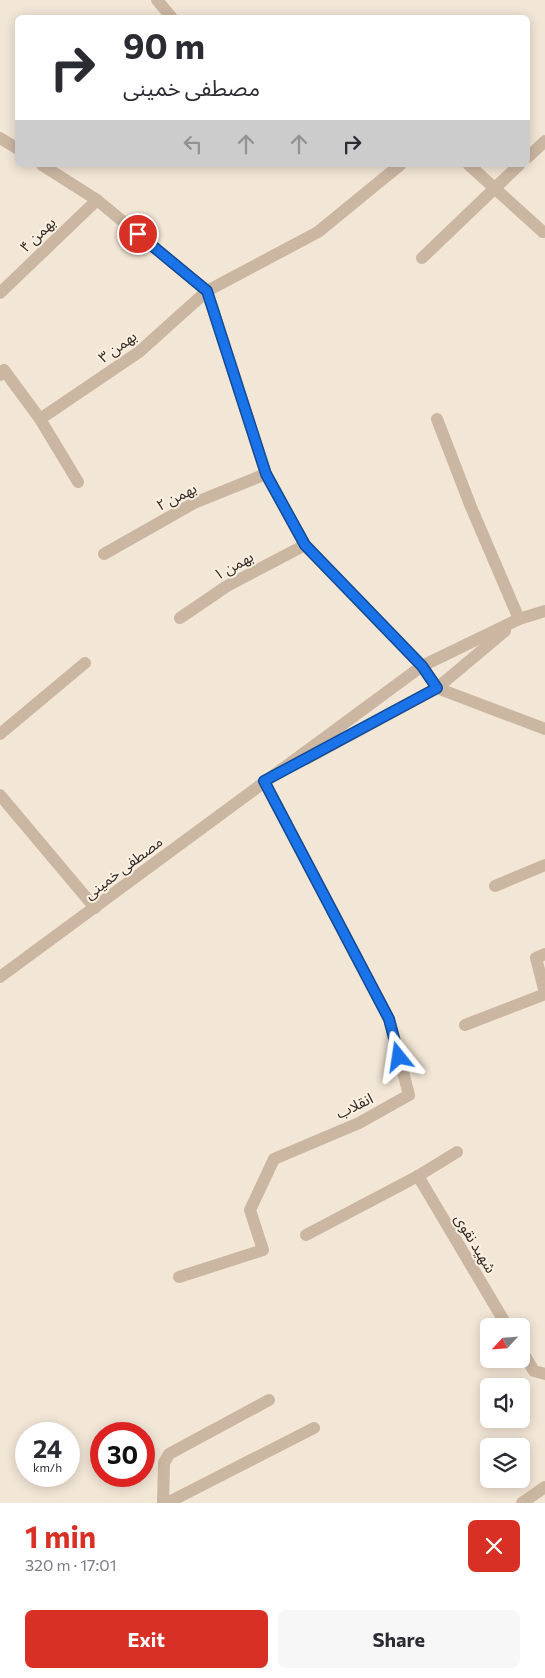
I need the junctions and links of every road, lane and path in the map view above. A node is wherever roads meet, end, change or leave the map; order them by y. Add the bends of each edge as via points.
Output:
1 (157, 0) edge
2 (170, 15) edge
3 (0, 138) edge
4 (545, 141) edge
5 (15, 147) edge
6 (530, 155) edge
7 (45, 167) edge
8 (398, 167) edge
9 (471, 167) edge
10 (517, 167) edge
11 (495, 188) junction
12 (97, 200) junction
13 (543, 232) dead end
14 (422, 258) dead end
15 (207, 291) junction
16 (0, 293) edge
17 (0, 375) edge
18 (40, 419) junction
19 (437, 419) dead end
20 (266, 474) junction
21 (78, 482) dead end
22 (305, 545) junction
23 (104, 554) dead end
24 (545, 612) edge
25 (180, 618) dead end
26 (519, 618) junction
27 (85, 663) dead end
28 (422, 666) junction
29 (437, 688) junction
30 (545, 729) edge
31 (0, 734) edge
32 (264, 781) junction
33 (0, 795) edge
34 (545, 865) edge
35 (495, 886) dead end
36 (95, 908) junction
37 (545, 954) edge
38 (0, 977) edge
39 (545, 994) edge
40 (465, 1025) dead end
41 (457, 1152) dead end
42 (418, 1176) junction
43 (306, 1235) dead end
44 (179, 1277) dead end
45 (502, 1318) edge
46 (530, 1365) edge
47 (545, 1374) edge
48 (269, 1400) dead end
49 (314, 1428) dead end
50 (545, 1487) edge
51 (165, 1503) edge
52 (522, 1503) edge

1 - 2 street
3 - 5 street
4 - 6 street
7 - 12 street
8 - 15 street, بهمن ۳ via 318,232
9 - 11 street
10 - 11 street
11 - 13 street
11 - 14 street
12 - 15 street
12 - 16 street, بهمن ۴
15 - 18 street, بهمن ۳ via 139,352
15 - 20 street
17 - 18 street via 4,370
18 - 21 street
19 - 26 street
20 - 22 street
20 - 23 street, بهمن ۲ via 194,503
22 - 25 street, بهمن ۱ via 227,586
22 - 28 street
24 - 26 street, مصطفی خمینی
26 - 28 street, مصطفی خمینی
26 - 29 street, مصطفی خمینی
27 - 31 street
28 - 29 street
28 - 32 street, مصطفی خمینی
29 - 30 street
29 - 32 street, مصطفی خمینی
32 - 36 street, مصطفی خمینی
32 - 44 street, انقلاب via 389,1019 409,1094 359,1123 274,1159 250,1210 263,1250
33 - 36 street
34 - 35 street
36 - 38 street, مصطفی خمینی
37 - 39 street via 536,958
39 - 40 street
41 - 42 street
42 - 43 street
42 - 45 street, شهید نقوی
46 - 47 street via 534,1372
48 - 51 street via 169,1454 164,1463
49 - 51 street
50 - 52 street

